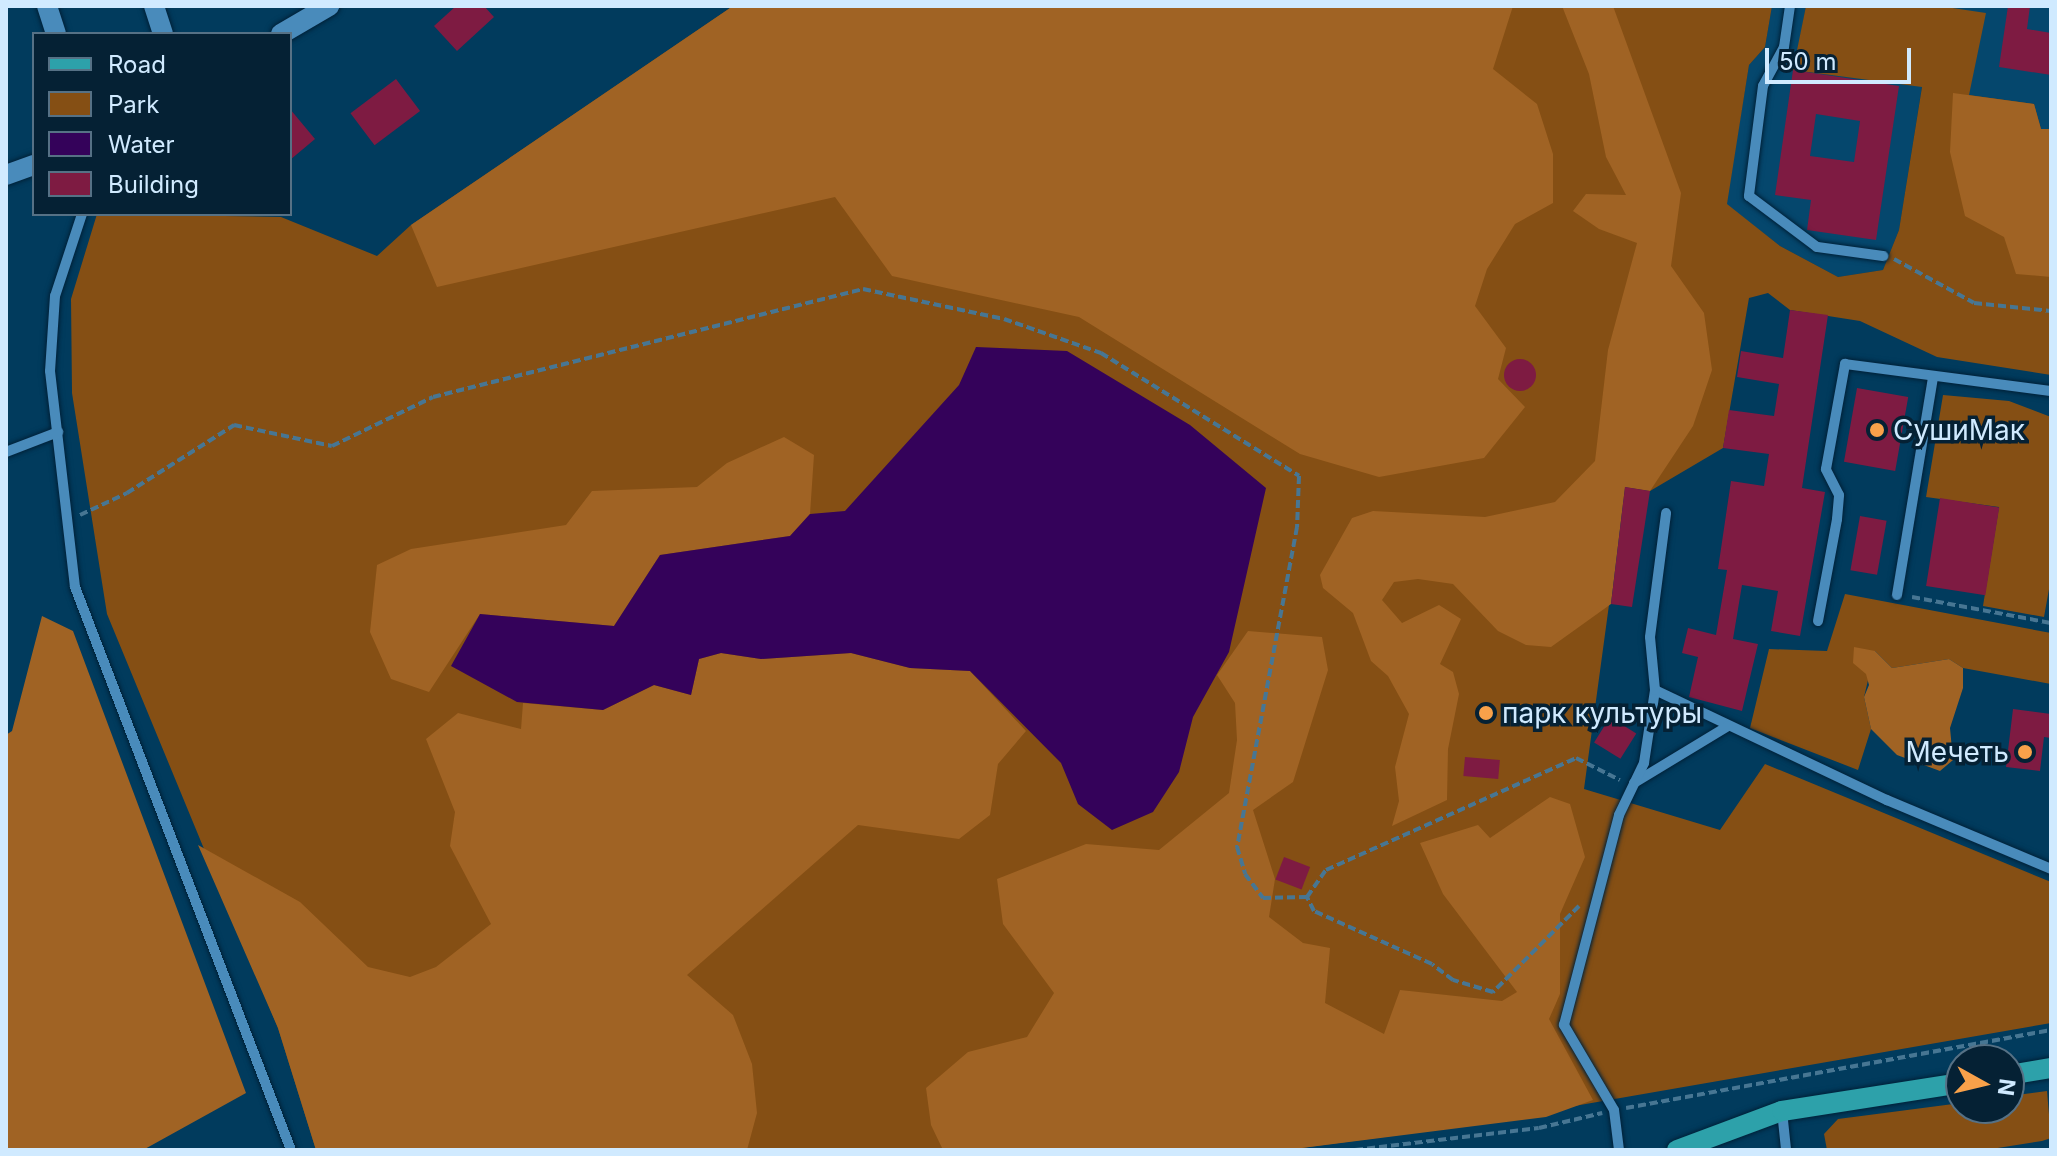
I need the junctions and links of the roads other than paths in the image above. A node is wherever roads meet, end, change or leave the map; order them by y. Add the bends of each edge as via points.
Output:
1 (47, 6) edge
2 (154, 6) edge
3 (329, 6) edge
4 (1790, 6) edge
5 (55, 32) edge
6 (162, 32) edge
7 (284, 32) edge
8 (32, 166) edge
9 (6, 175) edge
10 (81, 216) edge
11 (1883, 256) road end
12 (1933, 377) junction
13 (2051, 391) edge
14 (58, 432) junction
15 (6, 452) edge
16 (1666, 513) dead end
17 (1897, 595) road end
18 (1818, 621) dead end
19 (1655, 690) junction
20 (1728, 726) junction
21 (1630, 785) junction
22 (2051, 869) edge
23 (2051, 1068) edge
24 (2025, 1072) edge
25 (1945, 1086) edge
26 (1782, 1111) junction
27 (291, 1150) edge
28 (1619, 1150) edge
29 (1677, 1150) edge
30 (1786, 1150) edge

1 - 5 street
2 - 6 street
3 - 7 street
4 - 11 lane via 1784,47 1763,86 1749,196 1817,247
8 - 9 street
10 - 14 lane via 55,296 50,371
12 - 13 lane
12 - 17 lane
12 - 18 lane via 1845,364 1826,469 1839,495
14 - 15 lane
14 - 27 lane via 75,587
16 - 19 lane via 1650,637
19 - 20 lane
19 - 21 lane via 1644,763
20 - 21 lane
20 - 22 lane
21 - 28 lane via 1564,1025 1614,1110
23 - 24 main road
25 - 26 main road
26 - 29 main road
26 - 30 lane

